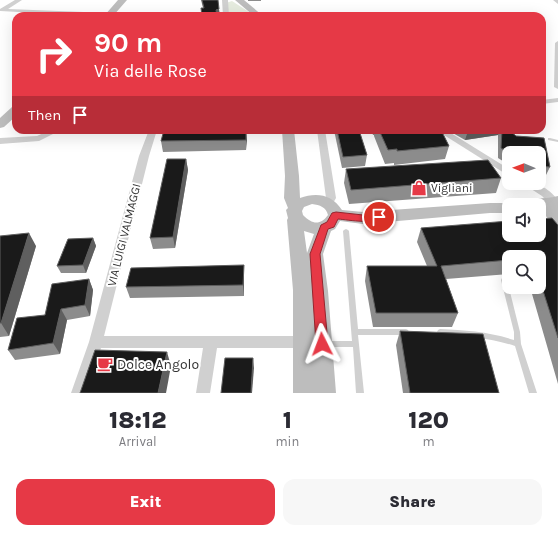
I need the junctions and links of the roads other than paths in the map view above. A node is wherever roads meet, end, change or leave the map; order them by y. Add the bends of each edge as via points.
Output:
1 (19, 0) edge
2 (123, 0) edge
3 (224, 0) edge
4 (239, 0) edge
5 (1, 11) edge
6 (22, 12) edge
7 (112, 12) edge
8 (226, 12) edge
9 (254, 12) edge
10 (558, 43) edge
11 (558, 87) edge
12 (558, 100) edge
13 (546, 102) edge
14 (12, 114) edge
15 (0, 124) edge
16 (48, 134) edge
17 (152, 134) edge
18 (288, 134) edge
19 (322, 134) edge
20 (446, 134) edge
21 (550, 139) dead end
22 (558, 141) edge
23 (0, 142) edge
24 (502, 169) edge
25 (292, 176) junction
26 (539, 190) edge
27 (311, 199) junction
28 (554, 206) edge
29 (502, 207) edge
30 (295, 213) junction
31 (329, 215) junction
32 (346, 231) dead end
33 (508, 294) edge
34 (355, 332) junction
35 (414, 332) edge
36 (436, 332) edge
37 (96, 342) junction
38 (211, 342) junction
39 (303, 342) junction
40 (322, 344) junction
41 (356, 344) junction
42 (518, 344) junction
43 (78, 393) edge
44 (203, 393) edge
45 (304, 393) edge
46 (325, 393) edge
47 (360, 393) edge
48 (533, 393) edge

1 - 5 street
2 - 7 main road
3 - 8 street
4 - 9 main road
5 - 6 street
10 - 11 street
12 - 13 street
14 - 15 main road
16 - 23 street via 39,138
17 - 37 street, VIA LUIGI VALMAGGI
18 - 25 main road
19 - 31 street via 331,198
20 - 24 street
21 - 22 lane
25 - 27 main road via 299,189
25 - 30 main road
26 - 28 street via 546,194
27 - 30 main road via 299,203
27 - 31 main road via 317,199
29 - 31 main road via 363,218
30 - 31 main road via 304,226 311,228
30 - 39 main road via 302,290
31 - 40 main road via 315,254
32 - 34 lane
33 - 42 lane
34 - 35 lane
34 - 41 lane
36 - 42 lane via 471,333
37 - 38 street
37 - 43 street, VIA LUIGI VALMAGGI
38 - 39 street
38 - 44 street
39 - 40 street
39 - 45 main road
40 - 41 lane
40 - 46 main road
41 - 47 lane
42 - 48 lane

